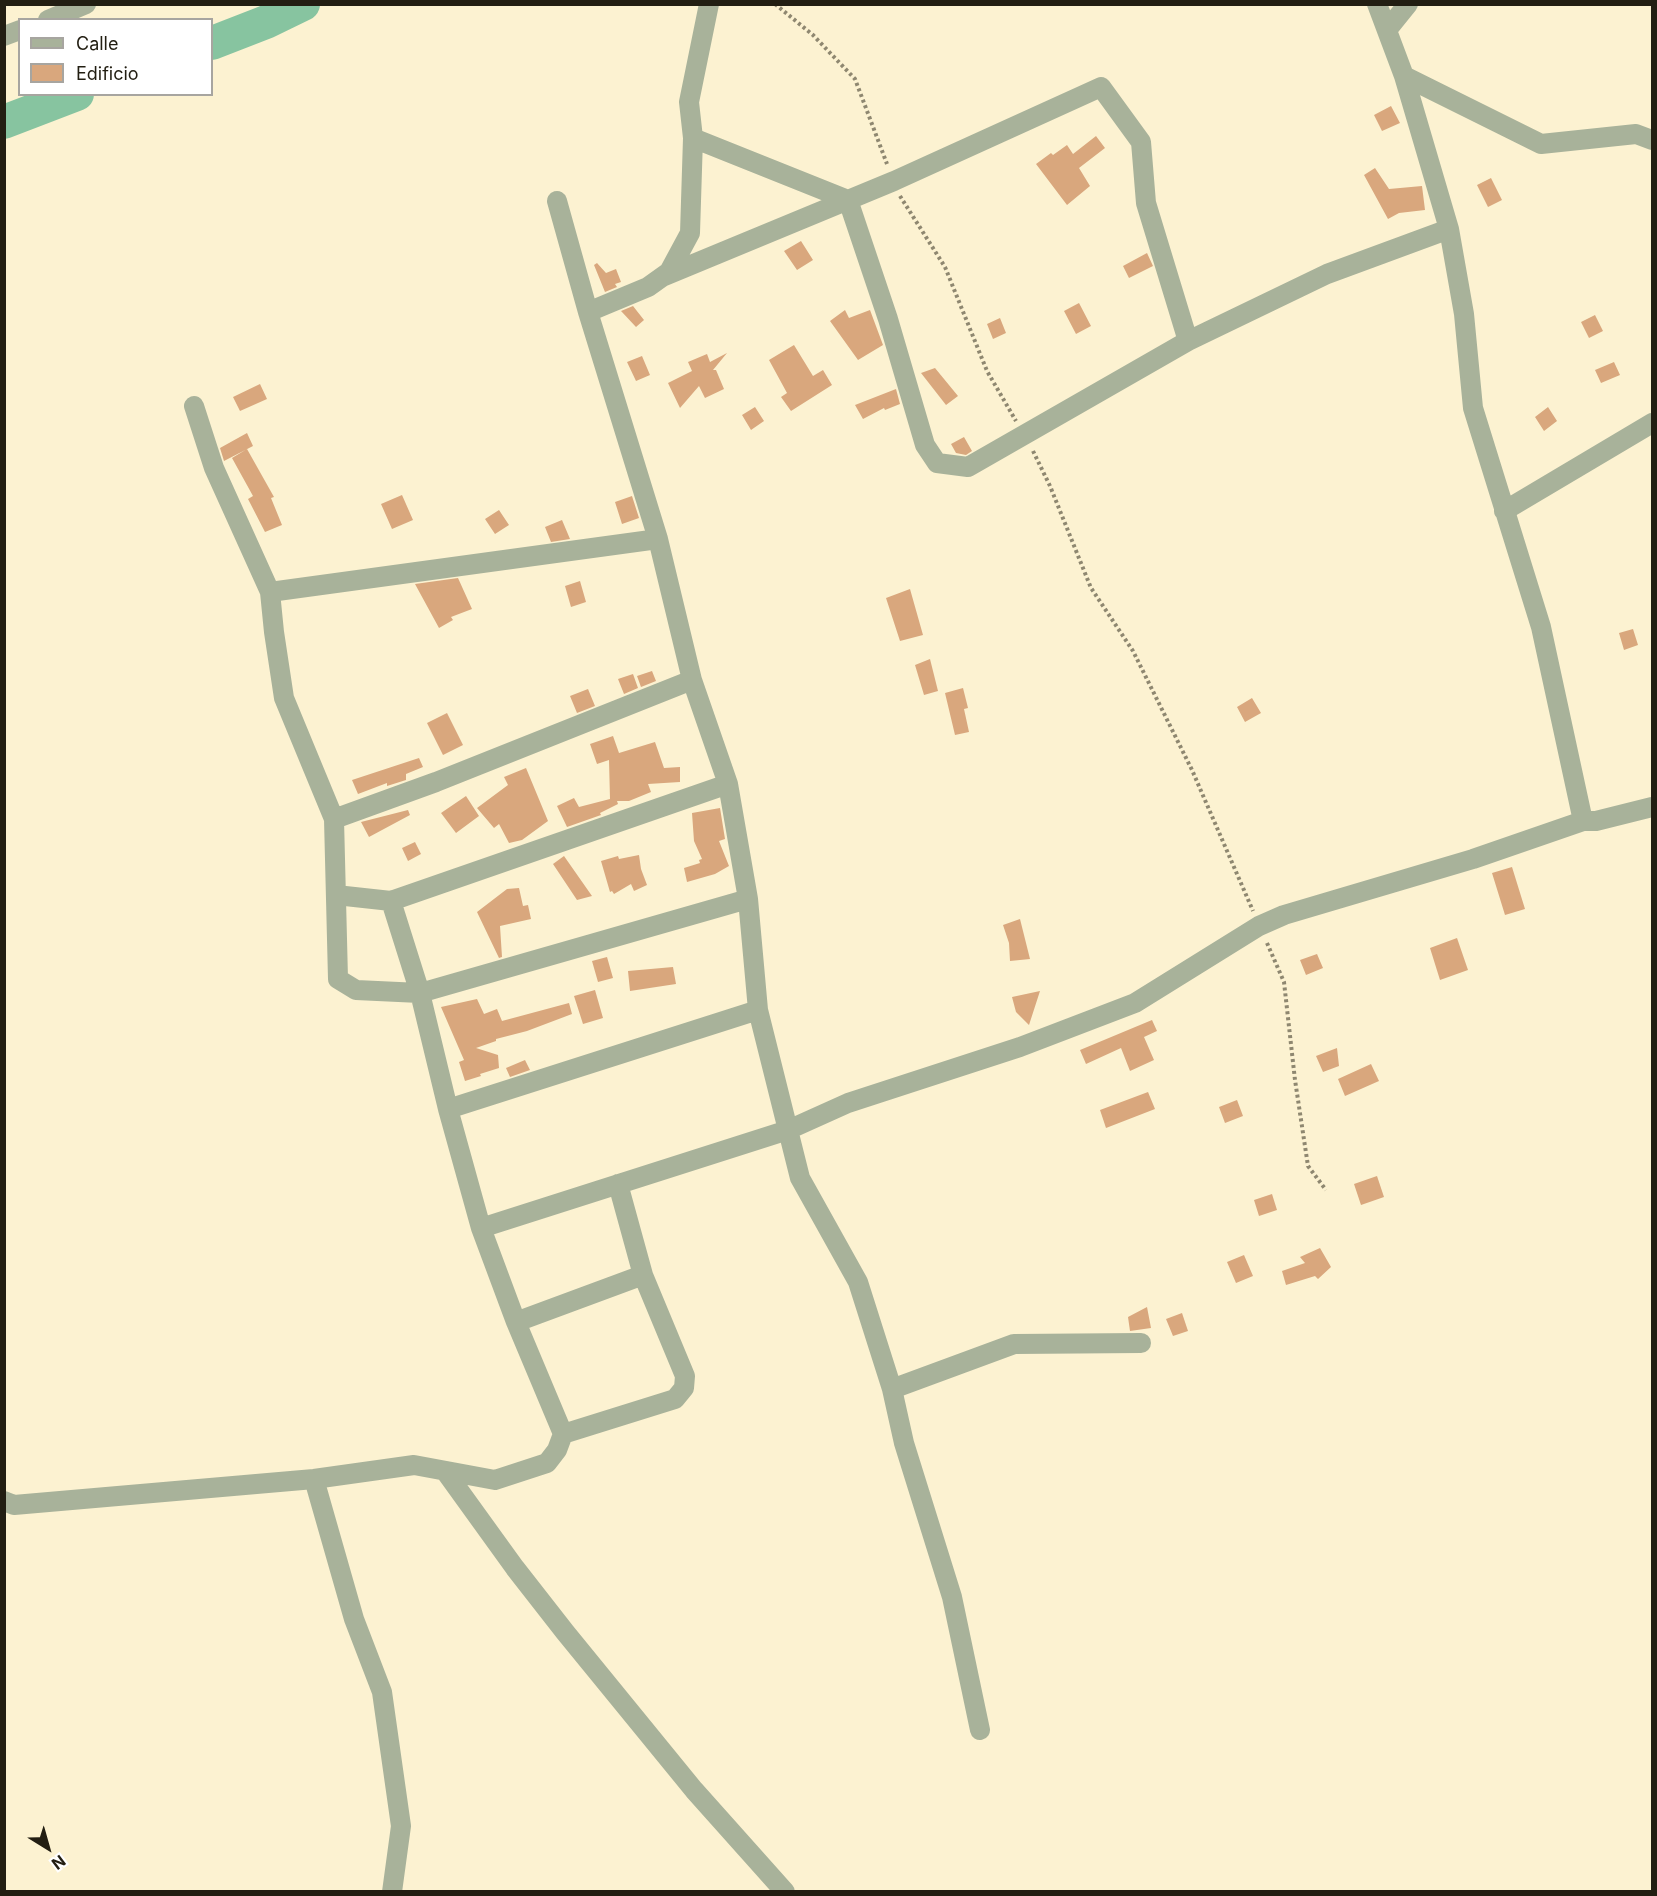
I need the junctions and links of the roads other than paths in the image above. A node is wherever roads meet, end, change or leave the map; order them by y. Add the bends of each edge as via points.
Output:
1 (86, 4) edge
2 (710, 4) edge
3 (1377, 4) edge
4 (1408, 4) edge
5 (53, 18) edge
6 (1387, 30) junction
7 (1404, 76) junction
8 (693, 138) junction
9 (1653, 140) edge
10 (848, 200) junction
11 (557, 201) dead end
12 (1449, 229) junction
13 (662, 278) junction
14 (588, 312) junction
15 (1188, 341) junction
16 (194, 406) dead end
17 (1653, 423) edge
18 (1504, 511) junction
19 (658, 539) junction
20 (270, 592) junction
21 (692, 680) junction
22 (728, 784) junction
23 (1653, 807) edge
24 (334, 819) junction
25 (1583, 821) junction
26 (336, 895) junction
27 (748, 900) junction
28 (391, 901) junction
29 (420, 993) junction
30 (758, 1010) junction
31 (448, 1109) junction
32 (788, 1130) junction
33 (618, 1184) junction
34 (481, 1228) junction
35 (643, 1275) junction
36 (516, 1322) junction
37 (1141, 1343) dead end
38 (892, 1389) junction
39 (562, 1434) junction
40 (445, 1471) junction
41 (314, 1479) junction
42 (4, 1502) edge
43 (980, 1730) dead end
44 (392, 1892) edge
45 (785, 1892) edge

1 - 5 street
2 - 8 street via 689,102
3 - 6 street
4 - 6 street
6 - 7 street
7 - 9 street via 1541,144 1636,134
7 - 12 street
8 - 10 street
8 - 13 street via 690,233
10 - 13 street
10 - 15 street via 1101,87 1142,142 1146,203
10 - 15 street via 925,445 937,463 968,466
11 - 14 street
12 - 15 street via 1327,274
12 - 18 street via 1464,314 1473,408
13 - 14 street
14 - 19 street
16 - 20 street via 214,468
17 - 18 street
18 - 25 street via 1541,627
19 - 20 street
19 - 21 street
20 - 24 street via 284,698
21 - 22 street
21 - 24 street
22 - 27 street
22 - 28 street
23 - 25 street
24 - 26 street
25 - 32 street via 1473,859 1284,915 1135,1003 1020,1047 848,1103
26 - 28 street
26 - 29 street via 338,979 356,990
27 - 29 street
27 - 30 street
28 - 29 street
29 - 31 street
30 - 31 street
30 - 32 street
31 - 34 street
32 - 33 street
32 - 38 street via 800,1178 858,1282
33 - 34 street
33 - 35 street
34 - 36 street
35 - 36 street
35 - 39 street via 685,1376 684,1388 675,1399
36 - 39 street
37 - 38 street via 1014,1344
38 - 43 street via 904,1443 952,1597
39 - 40 street via 547,1463 495,1480
40 - 41 street via 414,1465
40 - 45 street via 572,1641 694,1790
41 - 42 street via 14,1505
41 - 44 street via 354,1619 382,1692 401,1826

